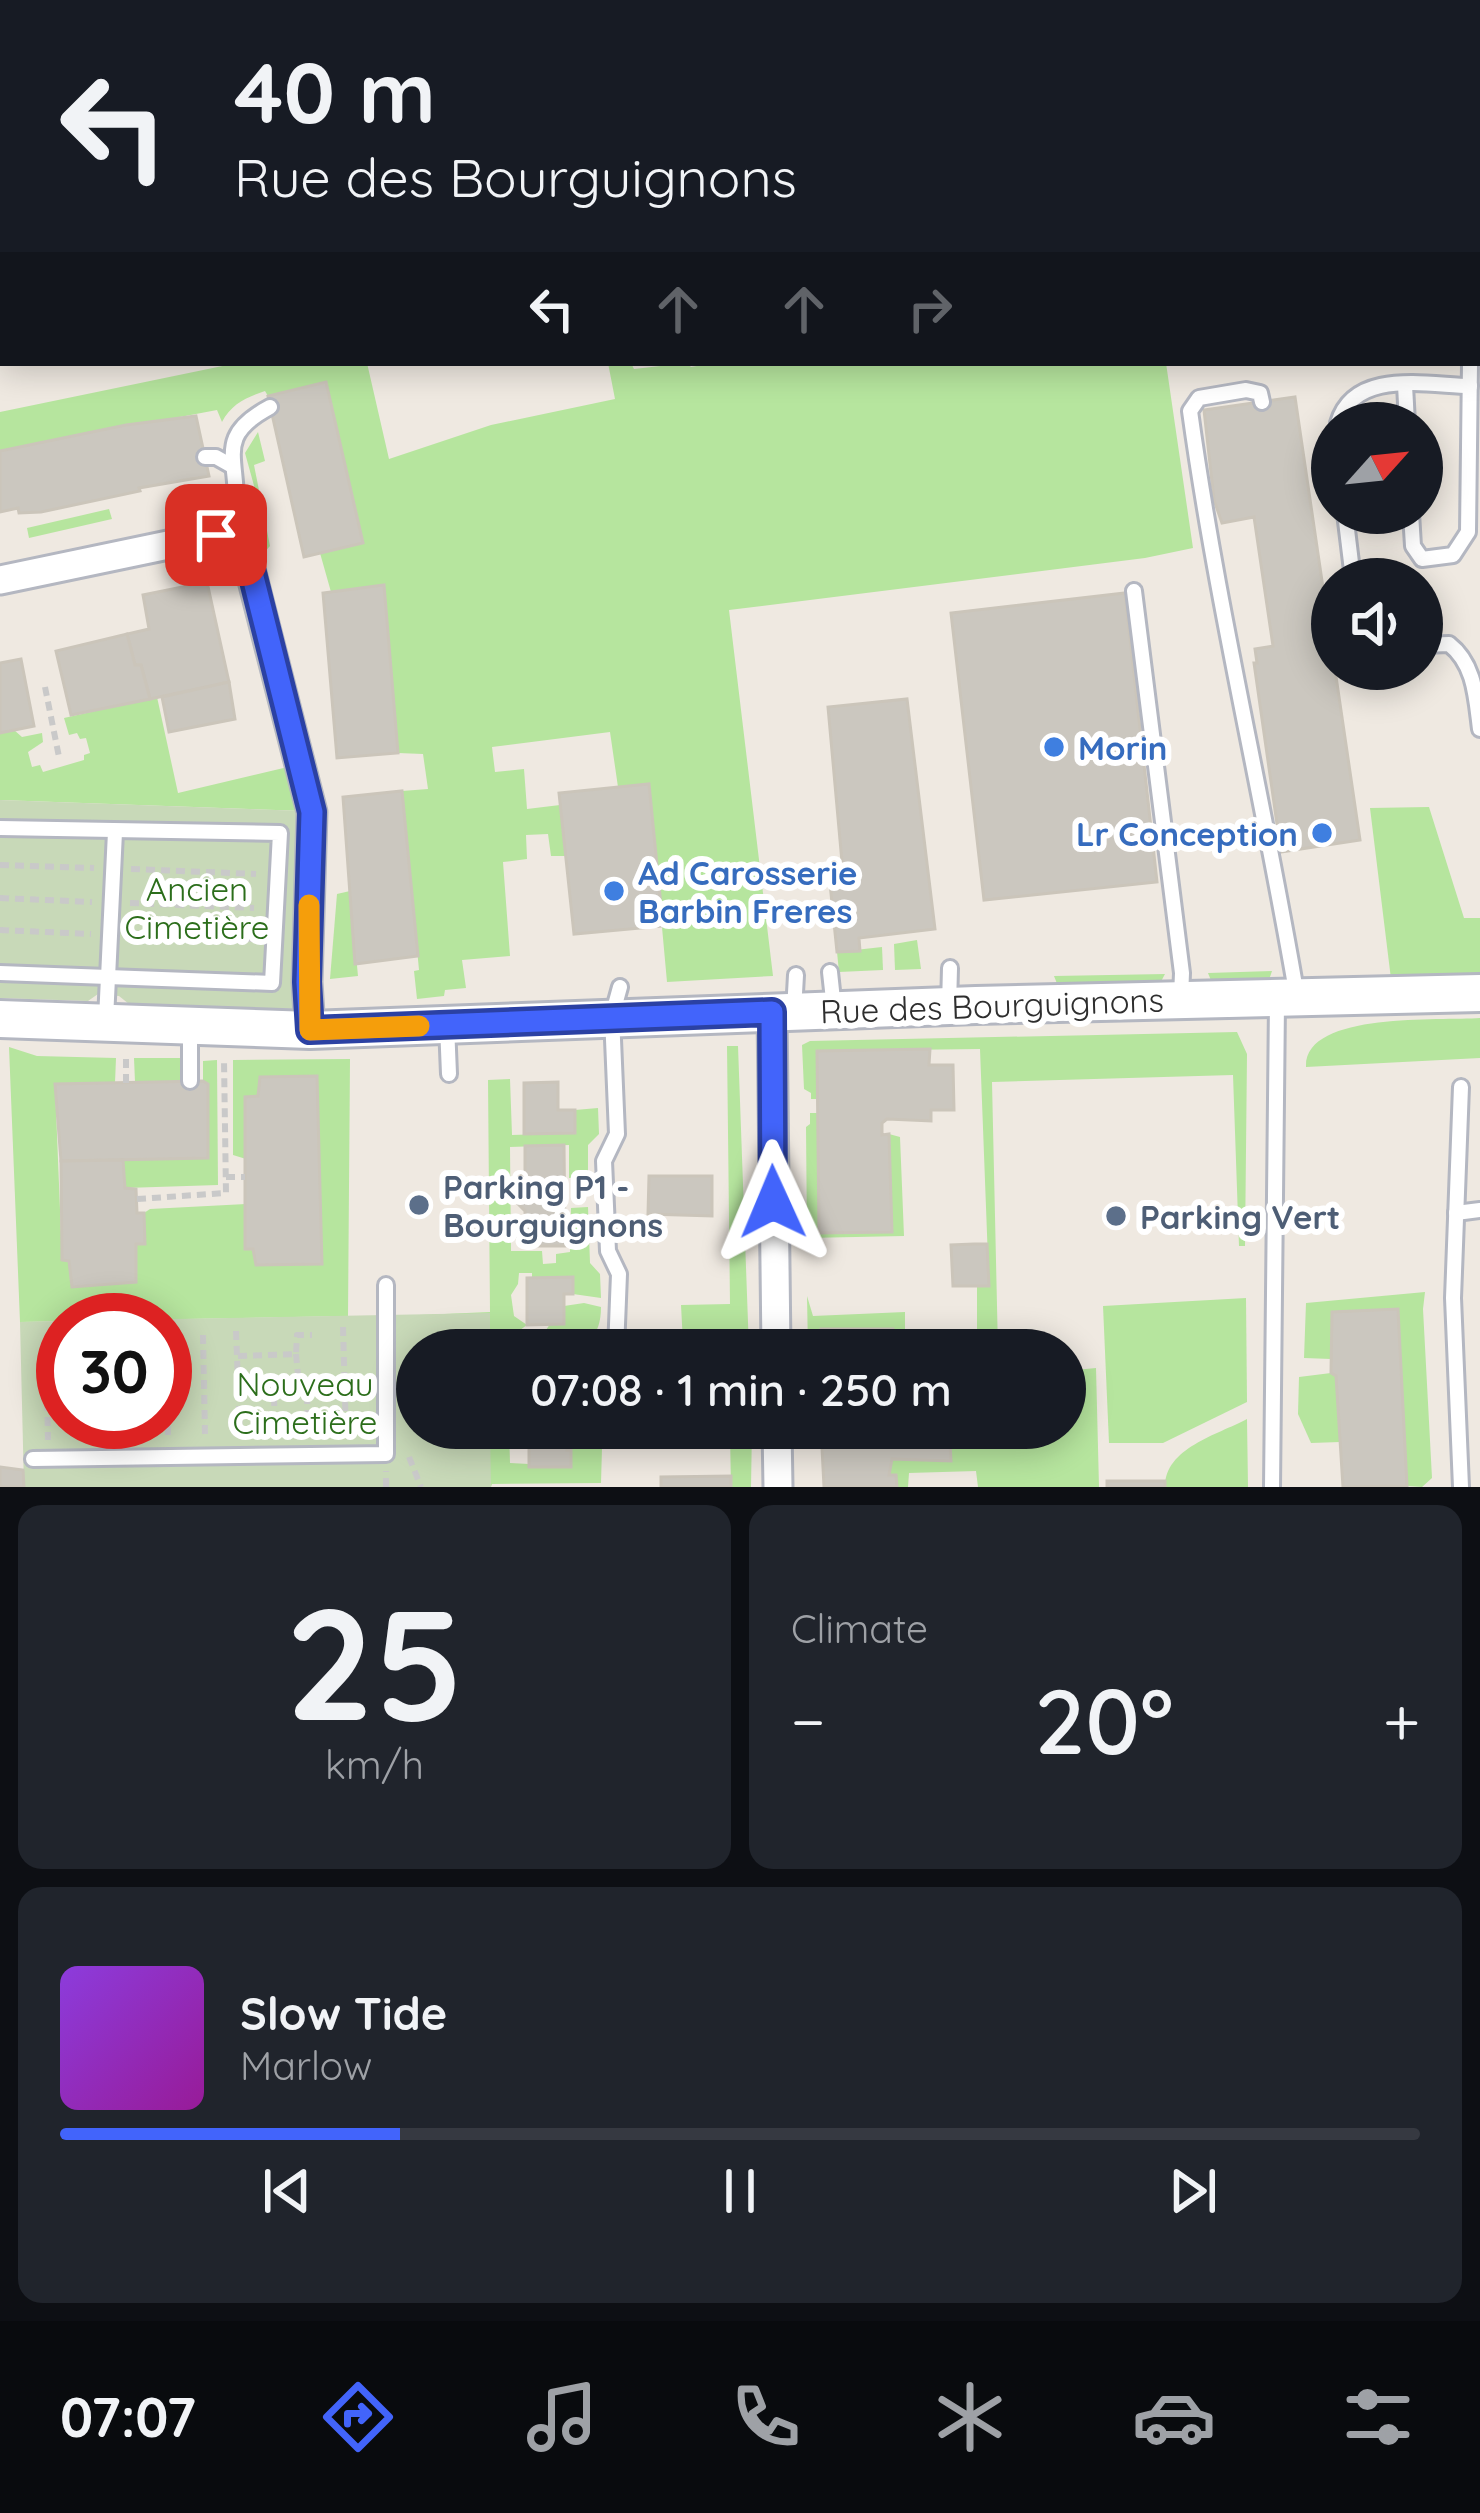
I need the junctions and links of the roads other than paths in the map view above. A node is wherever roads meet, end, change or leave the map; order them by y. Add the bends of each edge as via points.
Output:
1 (1470, 366) edge
2 (1405, 385) junction
3 (1470, 386) junction
4 (1262, 402) dead end
5 (1350, 402) edge
6 (1406, 402) edge
7 (270, 407) dead end
8 (205, 457) dead end
9 (232, 466) junction
10 (1412, 534) edge
11 (225, 543) junction
12 (0, 580) edge
13 (1134, 592) dead end
14 (1443, 644) edge
15 (1480, 729) edge
16 (281, 816) dead end
17 (0, 828) edge
18 (115, 832) junction
19 (280, 833) junction
20 (950, 968) dead end
21 (830, 972) dead end
22 (0, 973) edge
23 (109, 977) junction
24 (1480, 993) edge
25 (1287, 997) junction
26 (787, 999) junction
27 (1180, 999) junction
28 (616, 1002) junction
29 (950, 1006) junction
30 (834, 1010) junction
31 (0, 1019) edge
32 (106, 1023) junction
33 (447, 1025) junction
34 (190, 1026) junction
35 (310, 1030) junction
36 (448, 1074) dead end
37 (190, 1081) dead end
38 (1461, 1087) dead end
39 (1480, 1210) edge
40 (1456, 1213) junction
41 (386, 1285) dead end
42 (617, 1329) edge
43 (777, 1329) edge
44 (777, 1449) edge
45 (41, 1459) road end
46 (778, 1487) edge
47 (1273, 1487) edge
48 (1461, 1487) edge

1 - 3 lane
2 - 3 lane
2 - 5 lane via 1370,386
2 - 6 lane
3 - 10 lane via 1468,532 1453,555 1423,559
4 - 25 lane via 1260,393 1246,391 1199,398 1190,411 1276,869
7 - 9 lane via 238,430
8 - 9 lane
9 - 11 lane via 236,508
11 - 12 street via 216,535
11 - 35 street via 250,565 312,812
13 - 27 lane
14 - 15 lane via 1463,656
16 - 19 lane
17 - 18 lane
18 - 19 lane
18 - 23 lane
19 - 23 lane via 272,983
20 - 29 lane
21 - 30 lane
22 - 23 lane
23 - 32 lane
24 - 25 street, Rue des Bourguignons
25 - 27 street, Rue des Bourguignons
25 - 47 lane
26 - 28 street, Rue des Bourguignons
26 - 30 street, Rue des Bourguignons
26 - 43 street
27 - 29 street, Rue des Bourguignons via 1029,995
28 - 33 street, Rue des Bourguignons
28 - 42 lane via 617,1134 604,1161 608,1251 619,1274
29 - 30 street, Rue des Bourguignons
31 - 32 street, Rue des Bourguignons
32 - 34 street, Rue des Bourguignons
33 - 35 street, Rue des Bourguignons
33 - 36 lane
34 - 35 street, Rue des Bourguignons
34 - 37 lane
38 - 40 lane
39 - 40 lane
40 - 48 lane
41 - 45 lane via 386,1454
44 - 46 street

